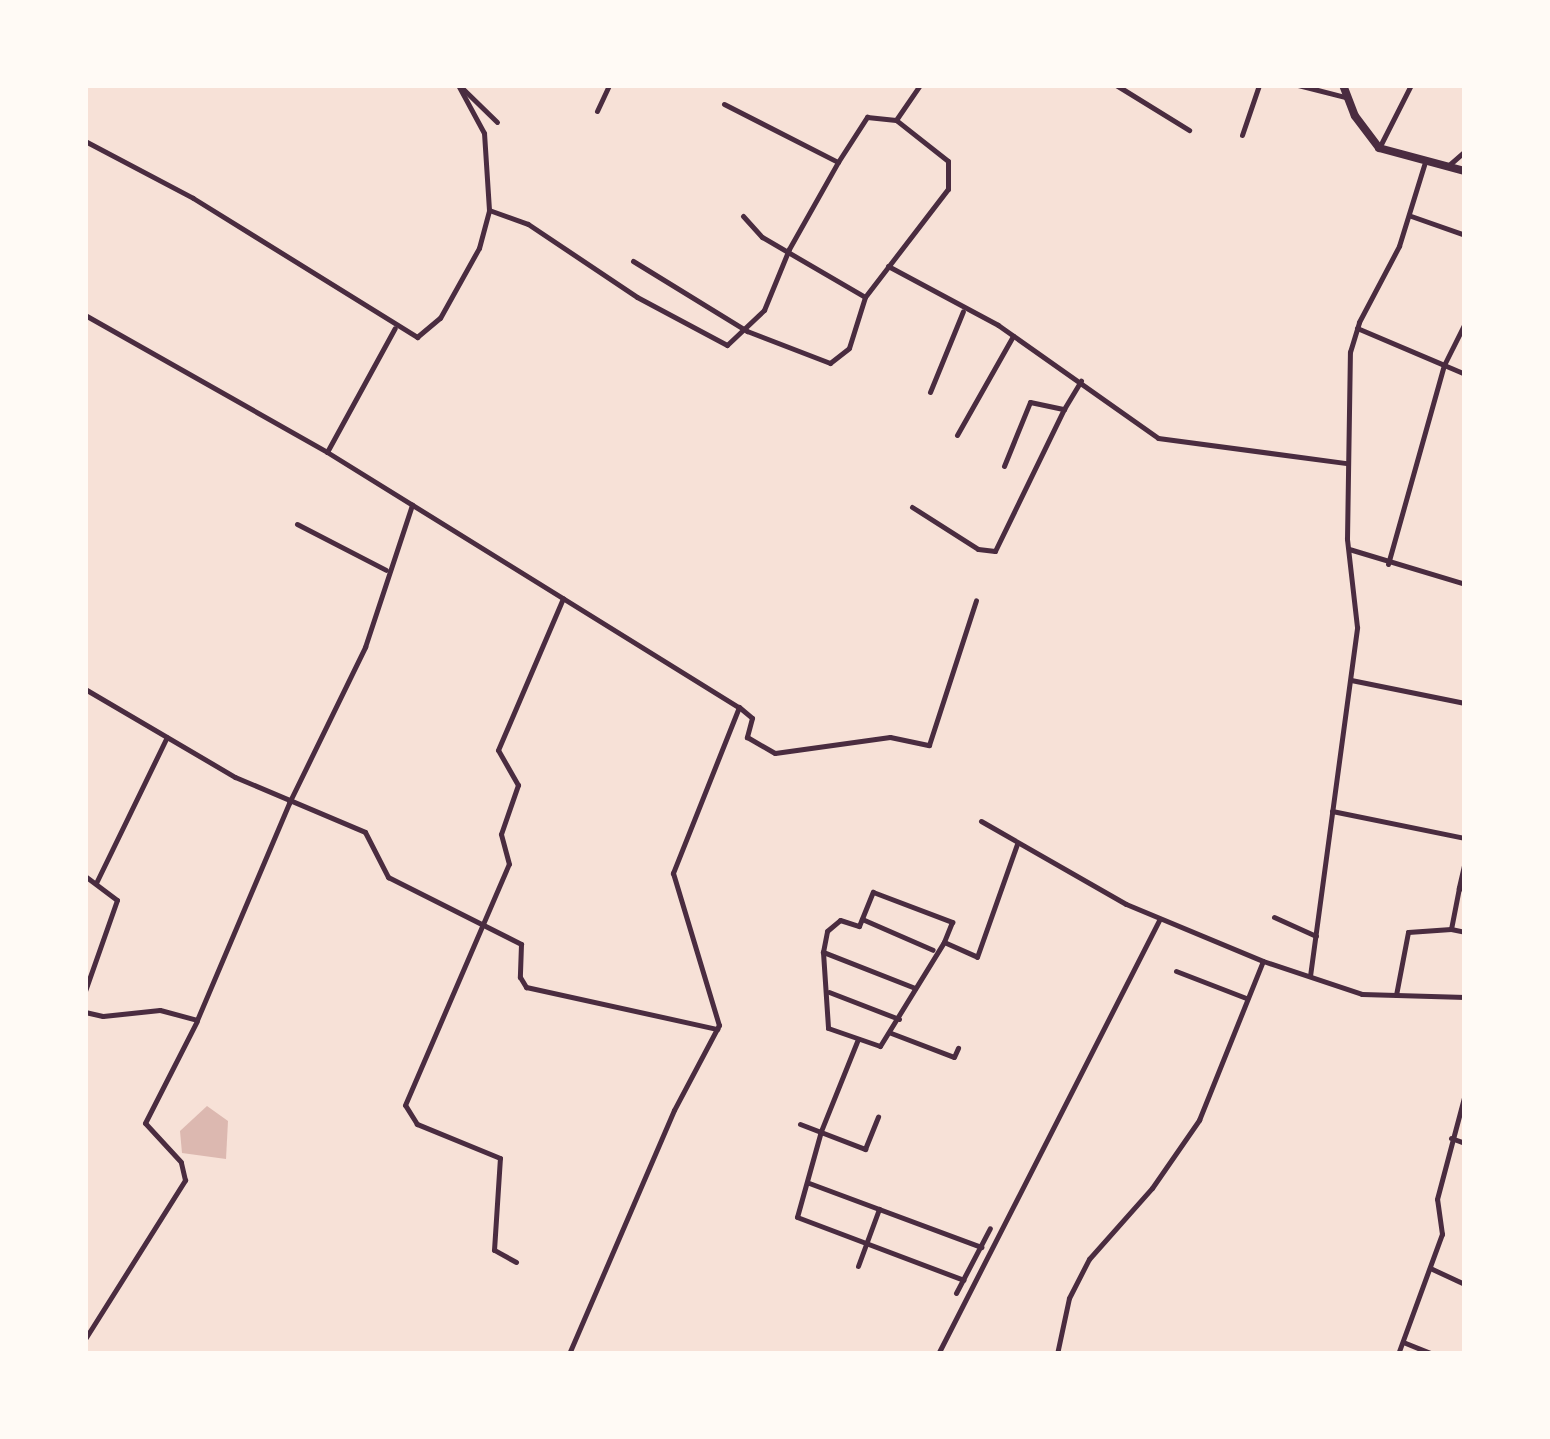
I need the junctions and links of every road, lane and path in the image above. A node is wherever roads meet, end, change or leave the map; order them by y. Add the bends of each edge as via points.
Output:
1 (459, 85) edge
2 (609, 85) edge
3 (920, 85) edge
4 (1116, 85) edge
5 (1259, 85) edge
6 (1298, 85) edge
7 (1344, 85) edge
8 (1411, 85) edge
9 (1345, 97) junction
10 (724, 104) dead end
11 (597, 111) dead end
12 (896, 120) junction
13 (498, 122) dead end
14 (1189, 130) dead end
15 (1242, 135) dead end
16 (85, 140) edge
17 (1379, 148) junction
18 (1465, 150) edge
19 (838, 162) junction
20 (1424, 165) junction
21 (1447, 167) junction
22 (1465, 171) edge
23 (489, 210) junction
24 (743, 216) dead end
25 (1411, 216) junction
26 (1465, 234) edge
27 (789, 249) junction
28 (634, 261) dead end
29 (888, 266) junction
30 (865, 297) junction
31 (964, 312) junction
32 (85, 315) edge
33 (1465, 322) edge
34 (396, 327) junction
35 (1356, 327) junction
36 (747, 330) junction
37 (1013, 336) junction
38 (1444, 365) junction
39 (1465, 374) edge
40 (1081, 381) junction
41 (930, 392) dead end
42 (1064, 409) junction
43 (957, 435) dead end
44 (327, 452) junction
45 (1346, 463) junction
46 (1004, 466) dead end
47 (412, 506) junction
48 (912, 507) dead end
49 (296, 524) dead end
50 (1349, 549) junction
51 (1388, 564) junction
52 (386, 570) junction
53 (1465, 584) edge
54 (564, 596) junction
55 (976, 600) dead end
56 (1351, 680) junction
57 (85, 689) edge
58 (1465, 703) edge
59 (739, 707) junction
60 (168, 736) junction
61 (290, 802) junction
62 (1332, 812) junction
63 (981, 820) dead end
64 (1465, 838) edge
65 (1017, 844) junction
66 (1465, 861) edge
67 (85, 876) edge
68 (96, 883) junction
69 (1462, 888) edge
70 (1274, 917) dead end
71 (862, 919) junction
72 (1159, 920) junction
73 (485, 926) junction
74 (1451, 930) junction
75 (1465, 932) edge
76 (1316, 936) junction
77 (944, 942) junction
78 (934, 950) junction
79 (822, 952) junction
80 (1263, 961) junction
81 (1176, 971) dead end
82 (1310, 976) junction
83 (915, 988) junction
84 (85, 991) edge
85 (829, 992) junction
86 (1396, 996) junction
87 (1465, 997) edge
88 (1246, 998) junction
89 (85, 1012) edge
90 (899, 1019) junction
91 (197, 1020) junction
92 (717, 1030) junction
93 (891, 1033) junction
94 (858, 1039) junction
95 (958, 1048) dead end
96 (1465, 1094) edge
97 (878, 1116) dead end
98 (800, 1124) dead end
99 (821, 1132) junction
100 (1451, 1138) junction
101 (1465, 1142) edge
102 (809, 1183) junction
103 (879, 1209) junction
104 (990, 1228) dead end
105 (866, 1243) junction
106 (981, 1247) junction
107 (516, 1262) dead end
108 (858, 1266) dead end
109 (1430, 1268) junction
110 (964, 1280) junction
111 (1465, 1284) edge
112 (956, 1293) dead end
113 (85, 1340) edge
114 (1403, 1342) junction
115 (569, 1354) edge
116 (938, 1354) edge
117 (1057, 1354) edge
118 (1398, 1354) edge
119 (1432, 1354) edge

1 - 13 street
1 - 23 street via 484,133
2 - 11 street
3 - 12 street
4 - 14 street
5 - 15 street
6 - 9 street
7 - 9 main road
8 - 17 street
9 - 17 main road
10 - 19 street
12 - 19 street via 867,118
12 - 29 street via 948,161 952,175 926,224
16 - 34 street via 193,198
17 - 20 main road
18 - 21 street
19 - 27 street
20 - 21 main road
20 - 25 street
21 - 22 main road
23 - 34 street via 479,248 440,318 417,337
23 - 36 street via 528,224 720,345 738,341
24 - 27 street via 762,238
25 - 26 street
25 - 35 street
27 - 30 street
27 - 36 street via 764,310
28 - 36 street
29 - 30 street
29 - 31 street
30 - 36 street via 849,348 828,365
31 - 37 street
31 - 41 street
32 - 44 street
33 - 38 street
34 - 44 street
35 - 38 street
35 - 45 street
37 - 40 street
37 - 43 street
38 - 39 street
38 - 51 street
40 - 42 street
40 - 45 street via 1158,438
42 - 46 street via 1030,402
42 - 48 street via 996,551 978,549
44 - 47 street
45 - 50 street
47 - 52 street
47 - 54 street
49 - 52 street
50 - 51 street
50 - 56 street via 1358,609
51 - 53 street
52 - 61 street via 365,648
54 - 59 street
54 - 73 street via 498,750 518,786 501,834 510,864
55 - 59 street via 929,745 890,737 775,753 746,738 752,718
56 - 58 street
56 - 62 street
57 - 60 street
59 - 92 street via 673,873 719,1014
60 - 61 street
60 - 68 street
61 - 73 street via 365,832 388,877
61 - 91 street
62 - 64 street
62 - 76 street
63 - 65 street
65 - 72 street
65 - 77 street via 977,957
66 - 69 street
67 - 68 street
68 - 84 street via 117,900
69 - 74 street
70 - 76 street
71 - 77 street via 873,892 952,922
71 - 78 street
71 - 79 street via 859,926 840,920 827,931
72 - 80 street
72 - 116 street
73 - 92 street via 521,944 521,981 533,990
73 - 107 street via 405,1106 417,1124 500,1158 494,1250
74 - 75 street
74 - 86 street via 1410,929
76 - 82 street
77 - 78 street
78 - 83 street
79 - 83 street
79 - 85 street
80 - 82 street
80 - 88 street
81 - 88 street
82 - 86 street via 1334,988
83 - 90 street
85 - 90 street
85 - 94 street via 828,1028
86 - 87 street
88 - 117 street via 1199,1120 1152,1188 1088,1258
89 - 91 street via 160,1010
90 - 93 street
91 - 113 street via 145,1123 181,1162 185,1180
92 - 115 street via 674,1110
93 - 94 street via 880,1046
93 - 95 street via 954,1056
94 - 99 street
96 - 100 street
97 - 99 street via 866,1149
98 - 99 street
99 - 102 street
100 - 101 street
100 - 109 street via 1437,1199 1442,1234
102 - 103 street
102 - 105 street via 797,1217
103 - 105 street
103 - 106 street
104 - 106 street
105 - 108 street
105 - 110 street
106 - 110 street
109 - 111 street
109 - 114 street
110 - 112 street
114 - 118 street
114 - 119 street

